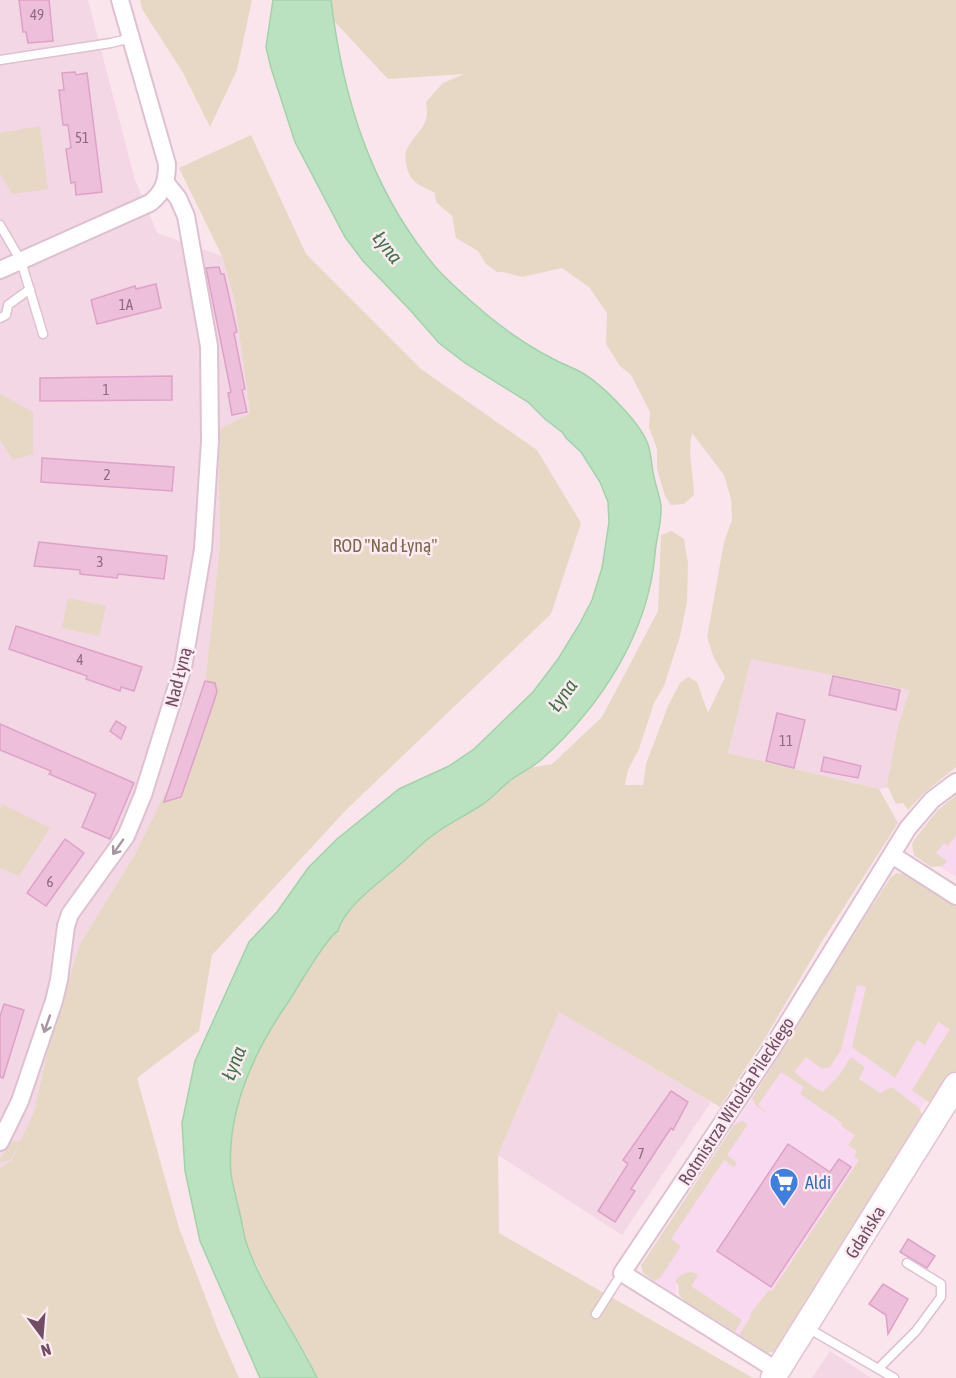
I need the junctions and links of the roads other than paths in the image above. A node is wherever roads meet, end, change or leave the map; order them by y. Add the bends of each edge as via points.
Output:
1 (120, 0) edge
2 (131, 38) junction
3 (0, 60) edge
4 (166, 183) junction
5 (0, 225) edge
6 (21, 261) junction
7 (0, 270) edge
8 (30, 289) junction
9 (0, 318) edge
10 (43, 334) dead end
11 (956, 782) edge
12 (892, 855) junction
13 (956, 896) edge
14 (956, 1086) edge
15 (0, 1142) edge
16 (907, 1263) dead end
17 (622, 1273) junction
18 (596, 1314) dead end
19 (806, 1326) junction
20 (879, 1368) junction
21 (776, 1374) edge
22 (894, 1378) edge

1 - 2 street
2 - 3 lane
2 - 4 street via 167,164
4 - 6 street via 150,203
4 -> 15 street, Nad Łyną via 186,216 209,346 210,441 203,549 183,667 143,795 126,836 70,914 54,1001 20,1101
5 - 6 lane
6 - 7 street
6 - 8 lane
8 - 9 lane via 8,305 6,315
8 - 10 lane
11 - 12 street, Rotmistrza Witolda Pileckiego via 932,800
12 - 13 street
12 - 17 street, Rotmistrza Witolda Pileckiego via 771,1050
14 - 19 street, Gdańska
16 - 20 lane via 941,1284 941,1297 916,1331
17 - 18 lane
17 - 21 street
19 - 20 lane
19 - 21 street, Gdańska
20 - 22 lane

